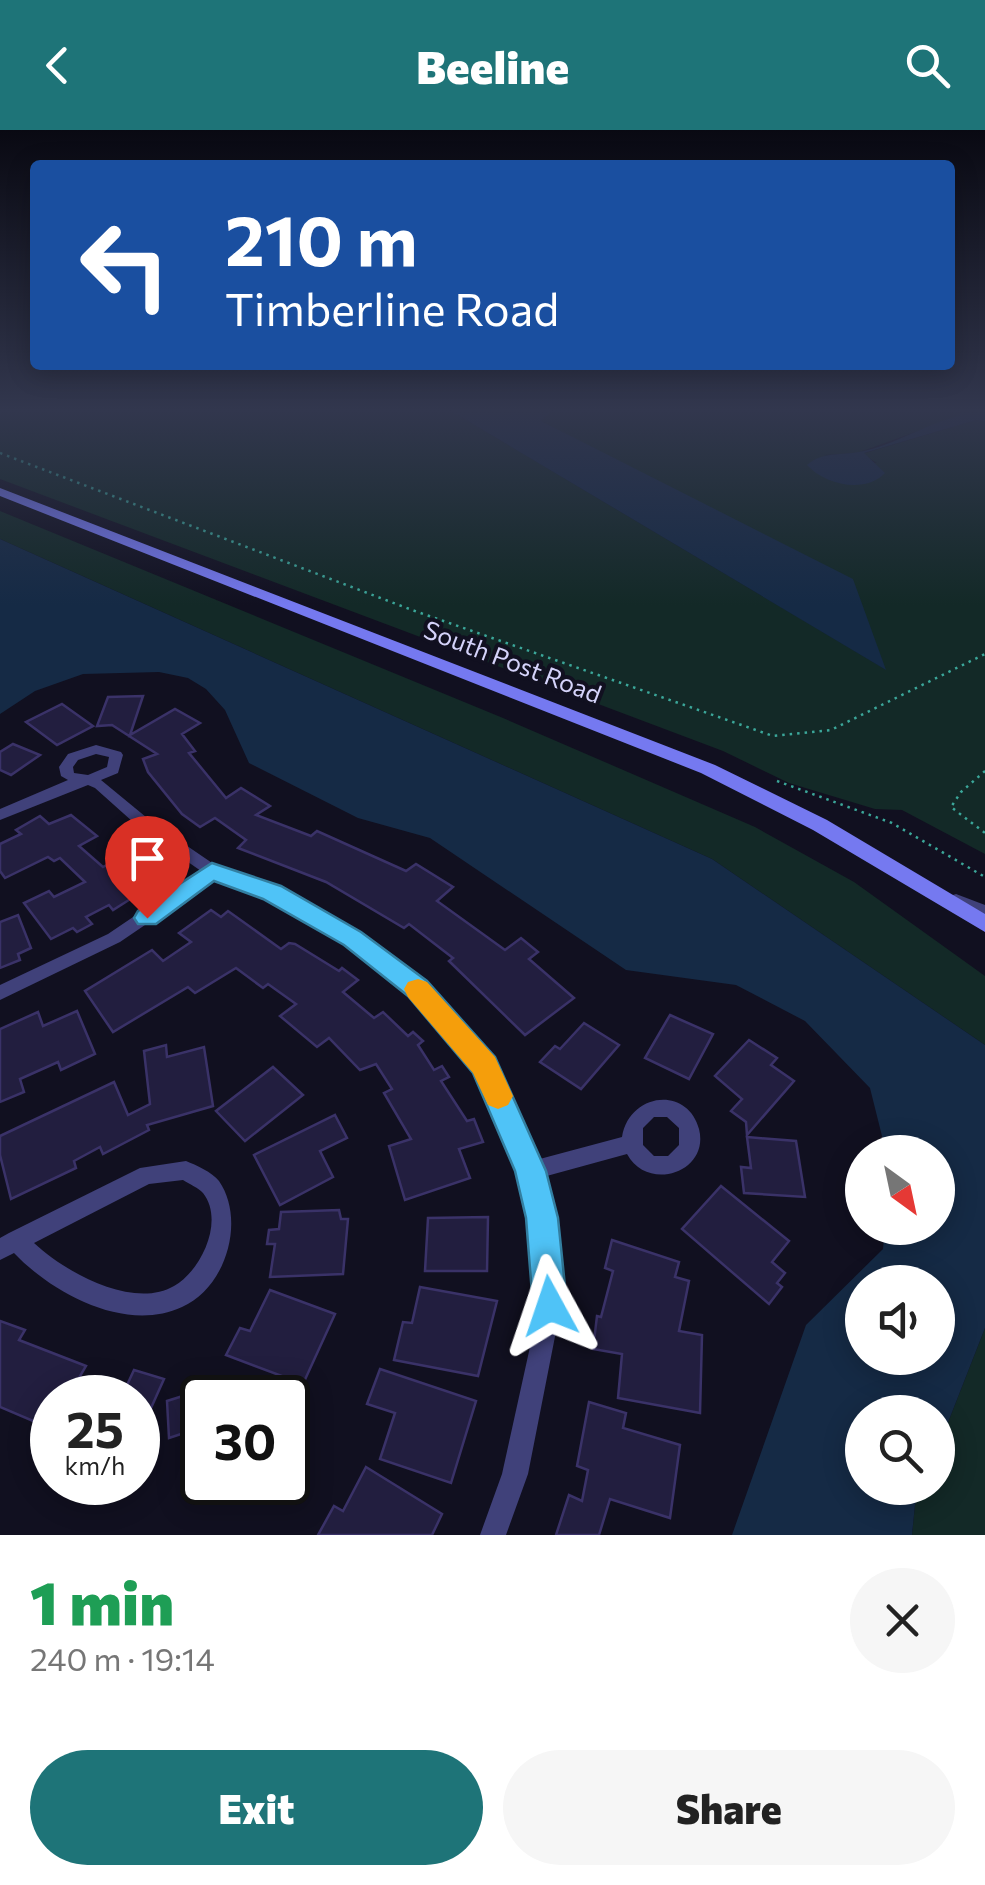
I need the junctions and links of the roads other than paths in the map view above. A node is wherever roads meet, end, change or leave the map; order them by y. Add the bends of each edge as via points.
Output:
1 (0, 492) edge
2 (0, 814) edge
3 (212, 872) junction
4 (931, 890) junction
5 (985, 912) edge
6 (985, 924) edge
7 (0, 993) edge
8 (632, 1143) dead end
9 (531, 1171) junction
10 (9, 1244) edge
11 (493, 1535) edge

1 - 4 street, South Post Road via 708,768
2 - 3 street via 88,780
3 - 7 street via 114,938
3 - 9 street via 288,902 352,938 417,989 484,1065
4 - 5 street
4 - 6 street, South Post Road
8 - 9 street
9 - 11 street via 550,1306 515,1474
10 - 10 street via 147,1175 181,1168 212,1188 224,1229 219,1252 198,1283 144,1308 114,1304 49,1273

